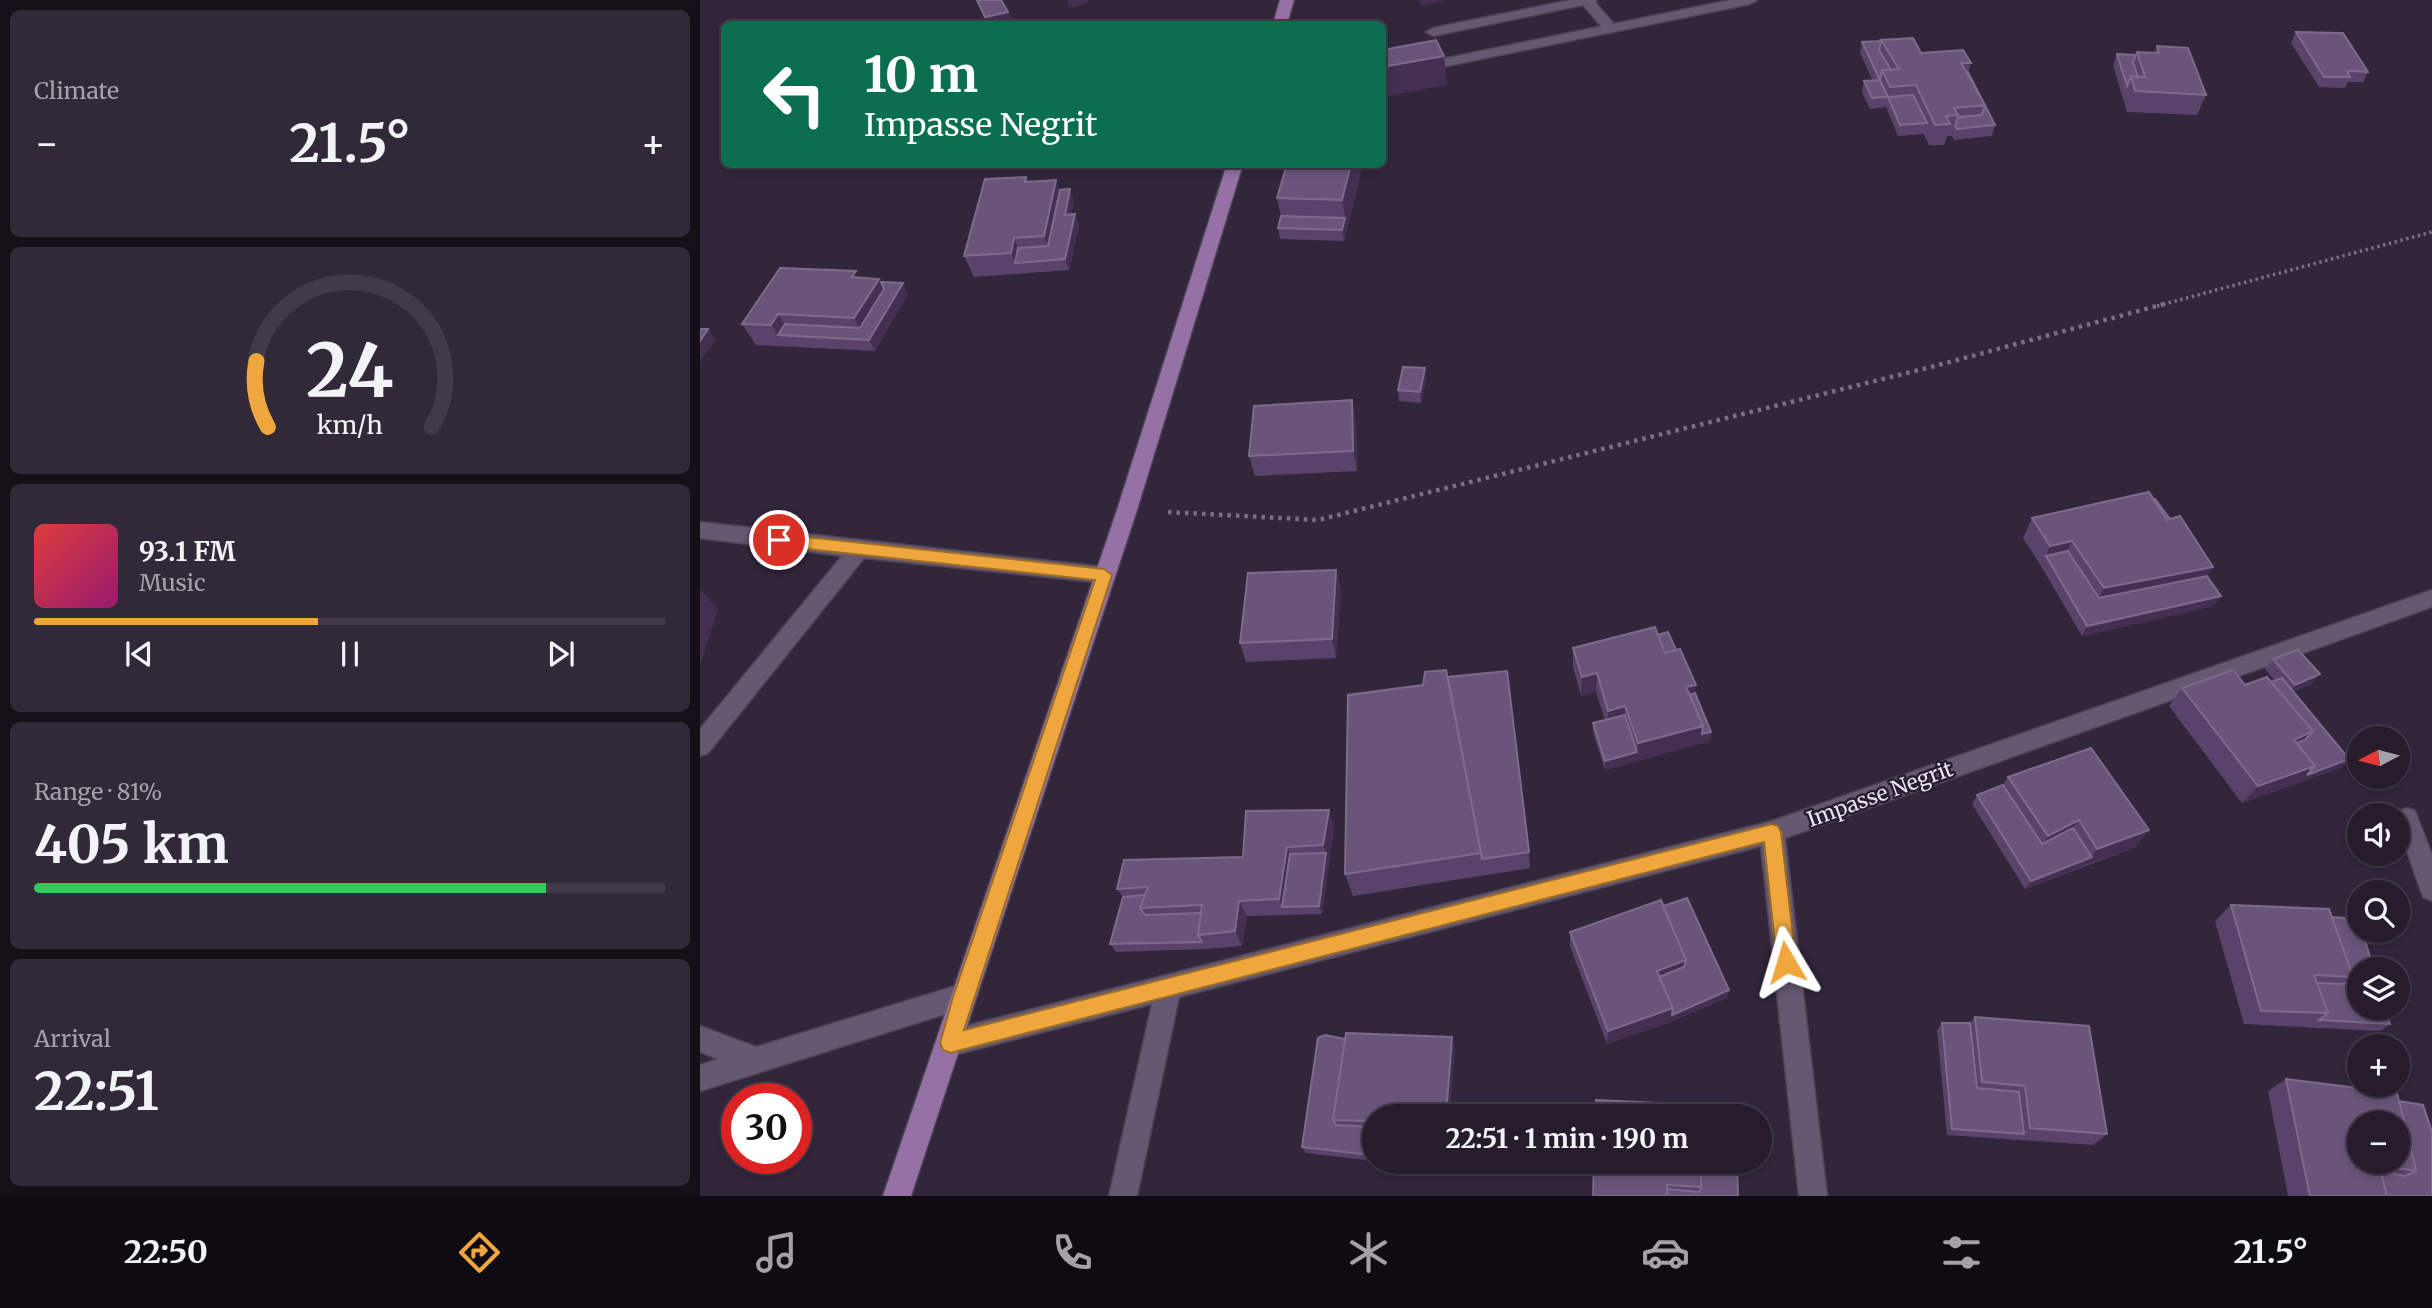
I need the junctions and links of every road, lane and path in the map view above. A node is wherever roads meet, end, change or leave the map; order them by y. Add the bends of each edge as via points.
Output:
1 (1287, 0) edge
2 (1588, 0) edge
3 (1750, 0) edge
4 (1281, 21) edge
5 (1610, 28) junction
6 (1433, 32) dead end
7 (1386, 67) edge
8 (1234, 168) edge
9 (2432, 232) edge
10 (1127, 510) junction
11 (700, 530) edge
12 (859, 550) junction
13 (1104, 575) junction
14 (2432, 598) edge
15 (700, 746) edge
16 (2410, 827) edge
17 (1772, 832) junction
18 (2432, 889) edge
19 (1168, 988) junction
20 (962, 997) junction
21 (700, 1039) edge
22 (950, 1043) junction
23 (754, 1060) junction
24 (700, 1078) edge
25 (897, 1196) edge
26 (1123, 1196) edge
27 (1813, 1196) edge

1 - 4 main road
2 - 5 street
2 - 6 street
3 - 5 street
5 - 7 street via 1447,62
8 - 10 main road
9 - 10 path via 1909,372 1318,520
10 - 13 main road
11 - 12 street
12 - 13 street
12 - 15 street
13 - 20 main road
14 - 17 street, Impasse Negrit
16 - 18 street
17 - 19 street, Impasse Negrit
17 - 27 street
19 - 22 street, Impasse Negrit
19 - 26 street
20 - 22 main road
20 - 23 street
21 - 23 street
22 - 25 main road
23 - 24 street

